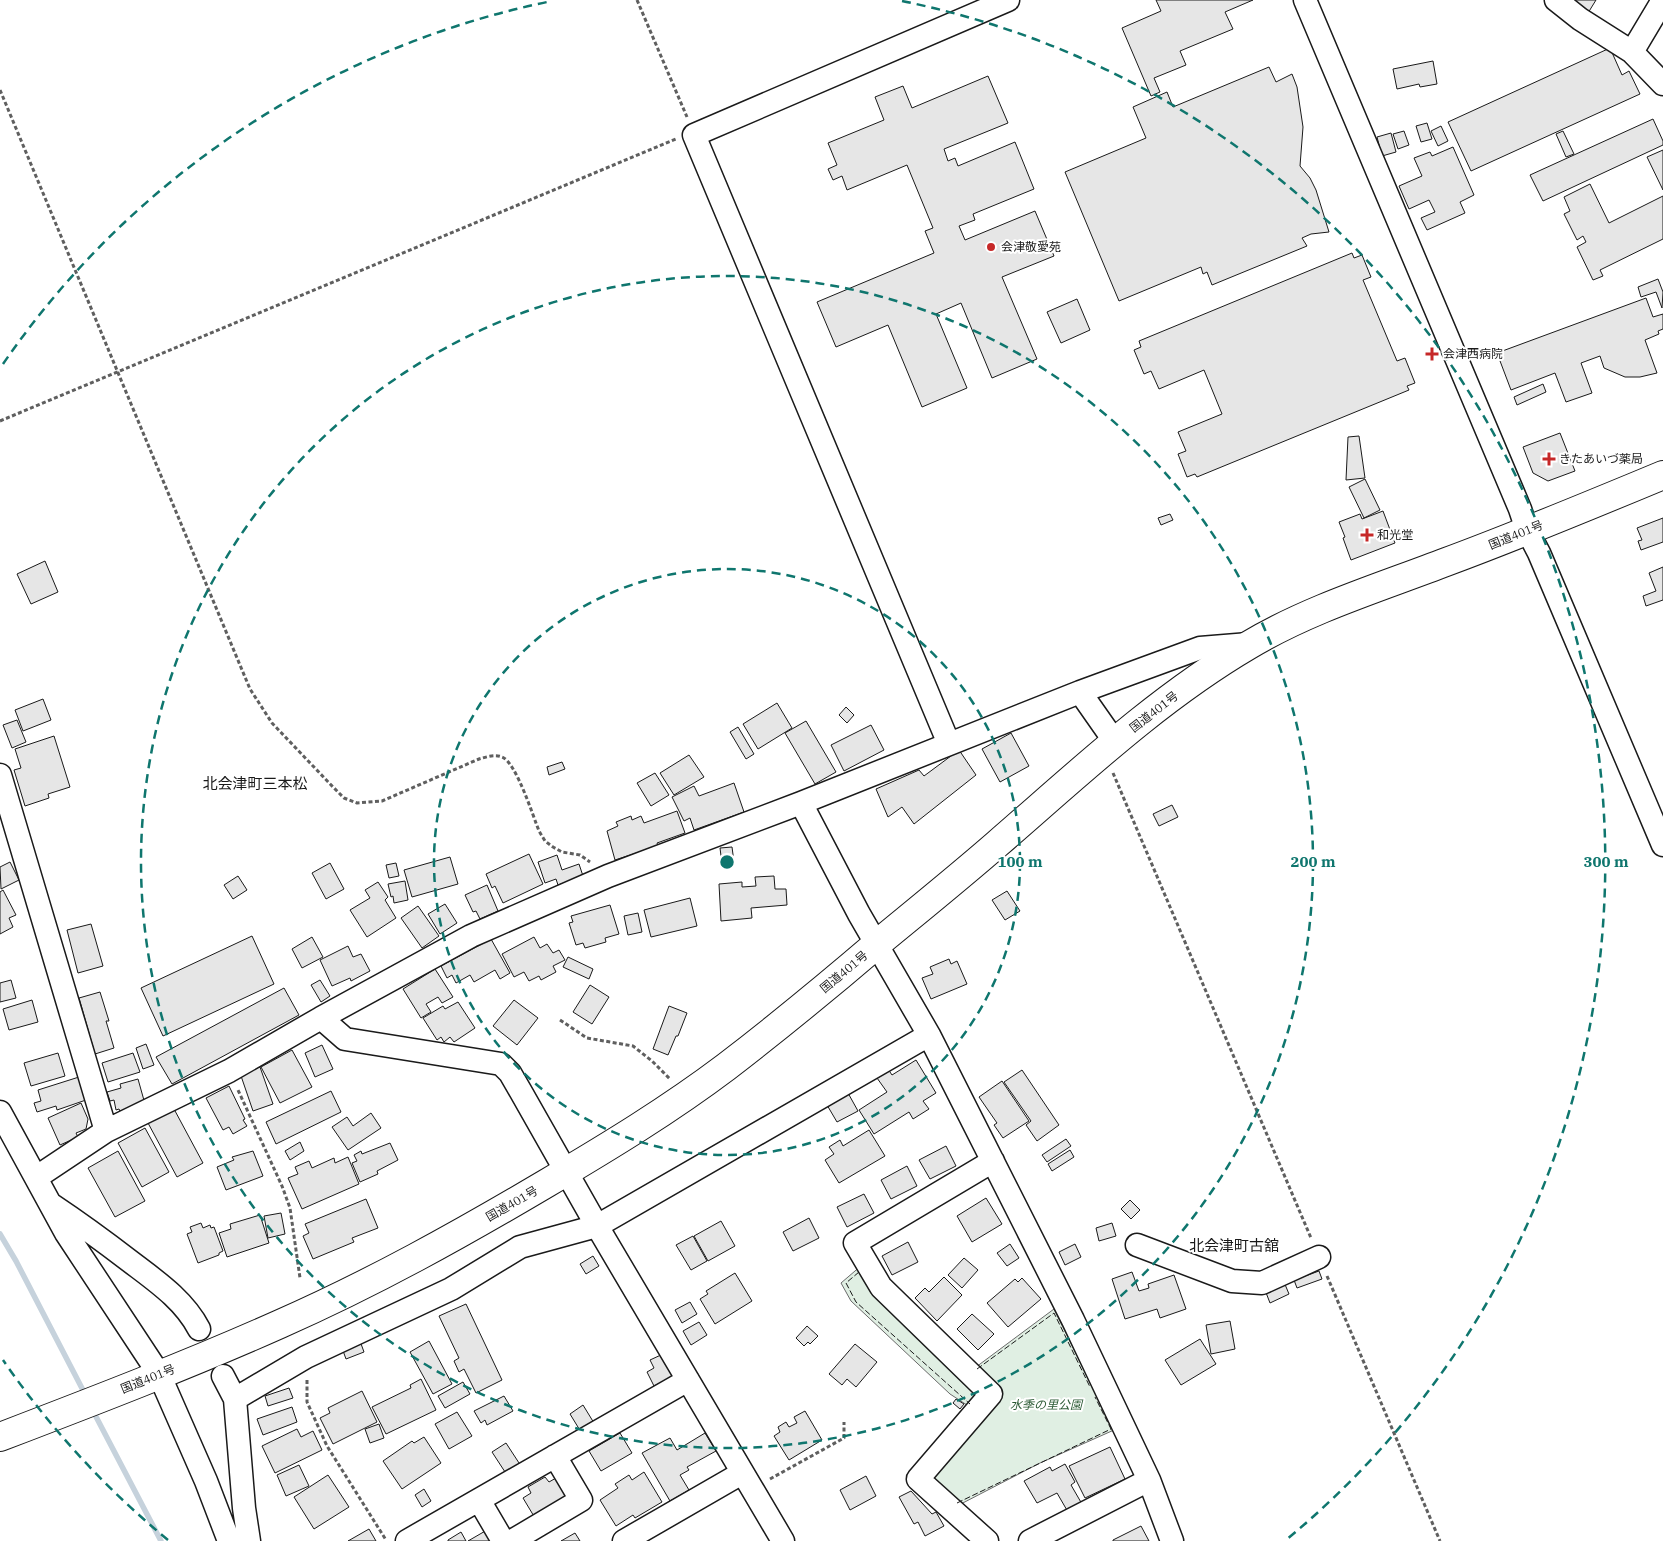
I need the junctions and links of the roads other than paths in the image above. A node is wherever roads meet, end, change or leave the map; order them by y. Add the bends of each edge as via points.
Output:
1 (1008, 0) edge
2 (1305, 0) edge
3 (1556, 0) edge
4 (1663, 0) edge
5 (1632, 52) junction
6 (1663, 84) edge
7 (1663, 475) edge
8 (1527, 530) junction
9 (1250, 644) junction
10 (1080, 692) junction
11 (949, 744) junction
12 (1109, 747) junction
13 (0, 775) edge
14 (801, 803) junction
15 (1663, 845) edge
16 (876, 945) junction
17 (321, 1018) junction
18 (930, 1035) junction
19 (0, 1112) edge
20 (106, 1132) junction
21 (993, 1161) junction
22 (566, 1172) junction
23 (37, 1177) junction
24 (51, 1205) junction
25 (597, 1226) junction
26 (1137, 1245) dead end
27 (1319, 1257) road end
28 (199, 1329) dead end
29 (223, 1376) dead end
30 (150, 1378) junction
31 (688, 1380) junction
32 (235, 1399) junction
33 (0, 1438) edge
34 (555, 1456) junction
35 (1148, 1480) junction
36 (747, 1481) junction
37 (479, 1500) junction
38 (631, 1539) edge
39 (229, 1541) edge
40 (249, 1541) edge
41 (408, 1541) edge
42 (503, 1541) edge
43 (512, 1541) edge
44 (783, 1541) edge
45 (987, 1541) edge
46 (1030, 1541) edge
47 (1172, 1541) edge

1 - 11 street via 694,135
2 - 8 street
3 - 5 street
4 - 5 street
5 - 6 street
7 - 8 highway, 国道401号
8 - 9 highway, 国道401号 via 1320,610
8 - 15 street
9 - 10 street via 1200,648
9 - 12 highway, 国道401号 via 1189,685
10 - 11 street
10 - 12 street
11 - 14 street
12 - 16 highway, 国道401号
13 - 20 street
14 - 16 street
14 - 17 street via 608,876 471,936
16 - 18 street
16 - 22 highway, 国道401号 via 802,1008 721,1070 640,1127
17 - 20 street via 229,1072
17 - 22 street via 345,1039 501,1064 514,1080
18 - 21 street
18 - 25 street
19 - 23 street
20 - 23 street
21 - 35 street
21 - 45 street via 855,1243 881,1287 991,1394 918,1479
22 - 25 street
22 - 30 highway, 国道401号 via 420,1257 283,1323
23 - 24 street
24 - 28 street via 82,1224 168,1291 192,1316
24 - 30 street
25 - 31 street
25 - 32 street via 520,1247 451,1289 306,1357
26 - 27 street via 1232,1281 1262,1283
29 - 32 street
30 - 33 highway, 国道401号
30 - 39 street via 206,1481
31 - 34 street
31 - 36 street
32 - 40 street
34 - 37 street
34 - 43 street via 581,1500
35 - 46 street
35 - 47 street
36 - 38 street
36 - 44 street
37 - 41 street
37 - 42 street

